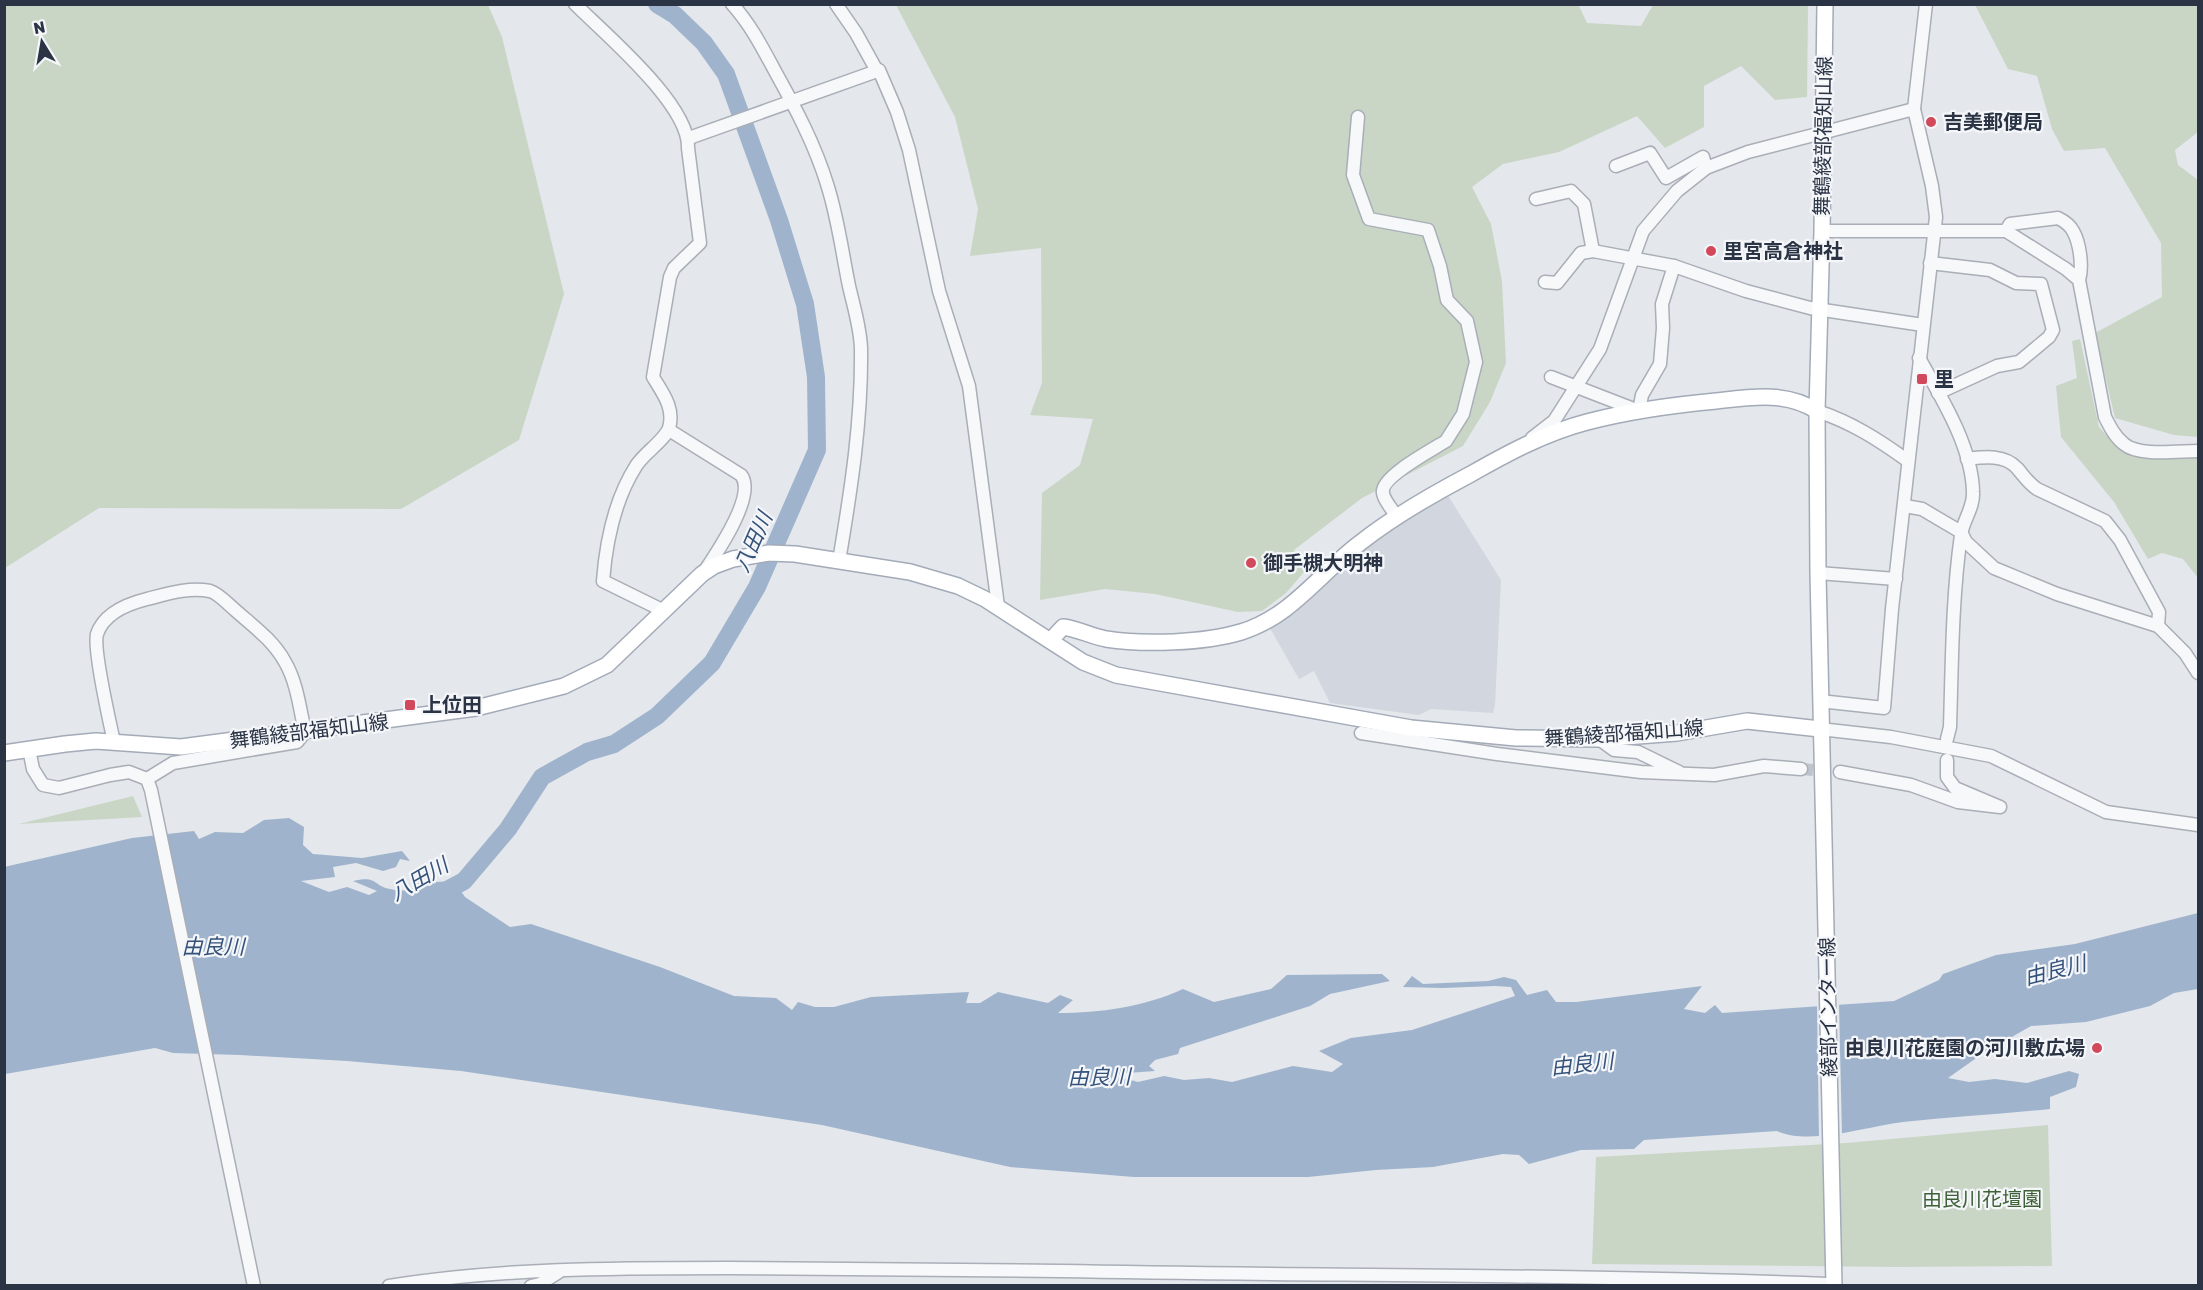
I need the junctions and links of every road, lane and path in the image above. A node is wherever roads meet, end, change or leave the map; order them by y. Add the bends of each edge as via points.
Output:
1 (575, 4) edge
2 (732, 4) edge
3 (836, 4) edge
4 (1825, 4) edge
5 (1926, 4) edge
6 (877, 71) junction
7 (792, 102) junction
8 (1914, 109) junction
9 (1358, 117) dead end
10 (1823, 132) junction
11 (689, 138) junction
12 (1616, 166) dead end
13 (1706, 168) junction
14 (1536, 199) dead end
15 (1822, 231) junction
16 (2006, 231) junction
17 (1933, 232) junction
18 (1593, 250) junction
19 (1632, 260) junction
20 (1930, 263) junction
21 (1674, 266) junction
22 (2079, 280) junction
23 (1545, 282) dead end
24 (1820, 309) junction
25 (1923, 325) junction
26 (1919, 358) junction
27 (1551, 377) dead end
28 (1577, 386) junction
29 (1938, 393) junction
30 (1639, 411) junction
31 (1817, 411) junction
32 (669, 430) junction
33 (1525, 444) junction
34 (2199, 451) edge
35 (1967, 459) junction
36 (1908, 461) junction
37 (1905, 506) junction
38 (1397, 517) junction
39 (1961, 532) junction
40 (839, 561) junction
41 (708, 570) junction
42 (1818, 573) junction
43 (1896, 579) junction
44 (998, 606) junction
45 (664, 611) junction
46 (2158, 626) junction
47 (1051, 640) junction
48 (2199, 674) edge
49 (1829, 702) dead end
50 (1820, 729) junction
51 (305, 732) junction
52 (1361, 733) dead end
53 (1599, 739) junction
54 (1947, 740) dead end
55 (114, 742) junction
56 (29, 749) junction
57 (4, 753) edge
58 (1947, 760) dead end
59 (1801, 769) tunnel mouth
60 (1840, 772) tunnel mouth
61 (1684, 774) junction
62 (149, 784) junction
63 (2199, 825) edge
64 (560, 1271) junction
65 (1831, 1281) edge
66 (254, 1286) edge
67 (389, 1286) edge
68 (531, 1286) edge

1 - 11 street via 647,74
2 - 7 street via 747,22
3 - 6 street
4 - 10 main road, 舞鶴綾部福知山線
5 - 8 street
6 - 7 street
6 - 44 street via 897,112 909,150 939,291 969,386
7 - 11 street
7 - 40 street via 828,186 859,322 855,458
8 - 10 street
8 - 17 street via 1932,186 1936,217
9 - 38 street via 1353,175 1369,219 1428,230 1447,300 1467,321 1476,362 1463,414 1446,441 1383,486 1383,495
10 - 13 street
10 - 15 main road, 舞鶴綾部福知山線
11 - 32 street via 700,243 670,277 653,377 669,403
12 - 13 street via 1650,153 1666,178 1703,157
13 - 19 street via 1677,191 1643,231
14 - 18 street via 1571,191 1584,204
15 - 17 street
15 - 24 main road, 舞鶴綾部福知山線
16 - 17 street
16 - 22 street
16 - 22 street via 2010,224 2058,218 2069,225 2082,270
17 - 20 street
18 - 19 street
18 - 23 street via 1581,254 1557,283
19 - 21 street
19 - 28 street via 1600,349
20 - 25 street
20 - 29 street via 1990,270 2016,283 2041,284 2053,330 2019,362 1997,366
21 - 24 street via 1746,291
21 - 30 street via 1662,304 1660,364 1642,395
22 - 34 street via 2105,417 2113,432 2126,446 2151,452
24 - 25 street
24 - 31 main road, 舞鶴綾部福知山線
25 - 26 street
26 - 29 street
26 - 36 street
27 - 28 street
28 - 30 street
28 - 33 street via 1554,421
29 - 35 street
30 - 31 main road via 1750,397 1783,397
30 - 33 main road via 1587,422
31 - 36 street via 1843,420
31 - 42 main road, 舞鶴綾部福知山線
32 - 41 street via 745,479 730,532
32 - 45 street via 637,464 620,498 606,549 603,581
33 - 38 main road
35 - 39 street via 1972,507
35 - 46 street via 2004,458 2037,489 2105,521 2120,540 2159,612
36 - 37 street
37 - 39 street via 1922,509
37 - 43 street
38 - 47 main road via 1360,542 1282,611 1242,632 1147,643 1104,638 1063,627
39 - 46 street via 1966,542 1994,568 2057,594
39 - 54 street
40 - 41 main road, 舞鶴綾部福知山線 via 769,553 749,555
40 - 44 main road, 舞鶴綾部福知山線 via 910,572 958,586
41 - 45 main road, 舞鶴綾部福知山線
42 - 43 street
42 - 50 main road, 舞鶴綾部福知山線
43 - 49 street via 1884,708
44 - 47 main road, 舞鶴綾部福知山線
45 - 51 main road, 舞鶴綾部福知山線 via 607,665 564,686 476,708
46 - 48 street
47 - 53 main road, 舞鶴綾部福知山線 via 1083,662 1116,675 1171,686 1411,728 1516,738
50 - 53 main road, 舞鶴綾部福知山線 via 1747,721 1677,733
50 - 63 street via 1891,737 1991,756 2106,812
50 - 65 main road, 綾部インター線
51 - 55 main road, 舞鶴綾部福知山線 via 181,747
51 - 55 street via 290,673 267,637 213,591 194,590 156,596 117,609 96,635
51 - 62 street via 297,742 173,764
52 - 61 street via 1497,754
53 - 61 street via 1614,750 1638,752
55 - 56 main road, 舞鶴綾部福知山線
56 - 57 main road, 舞鶴綾部福知山線
56 - 62 street via 33,769 43,786 59,788 129,772
58 - 60 street via 1947,777 1955,788 2000,807 1958,802 1911,785
59 - 61 street via 1764,766 1714,775
62 - 66 street
64 - 65 street via 1179,1271
64 - 67 street
64 - 68 street

